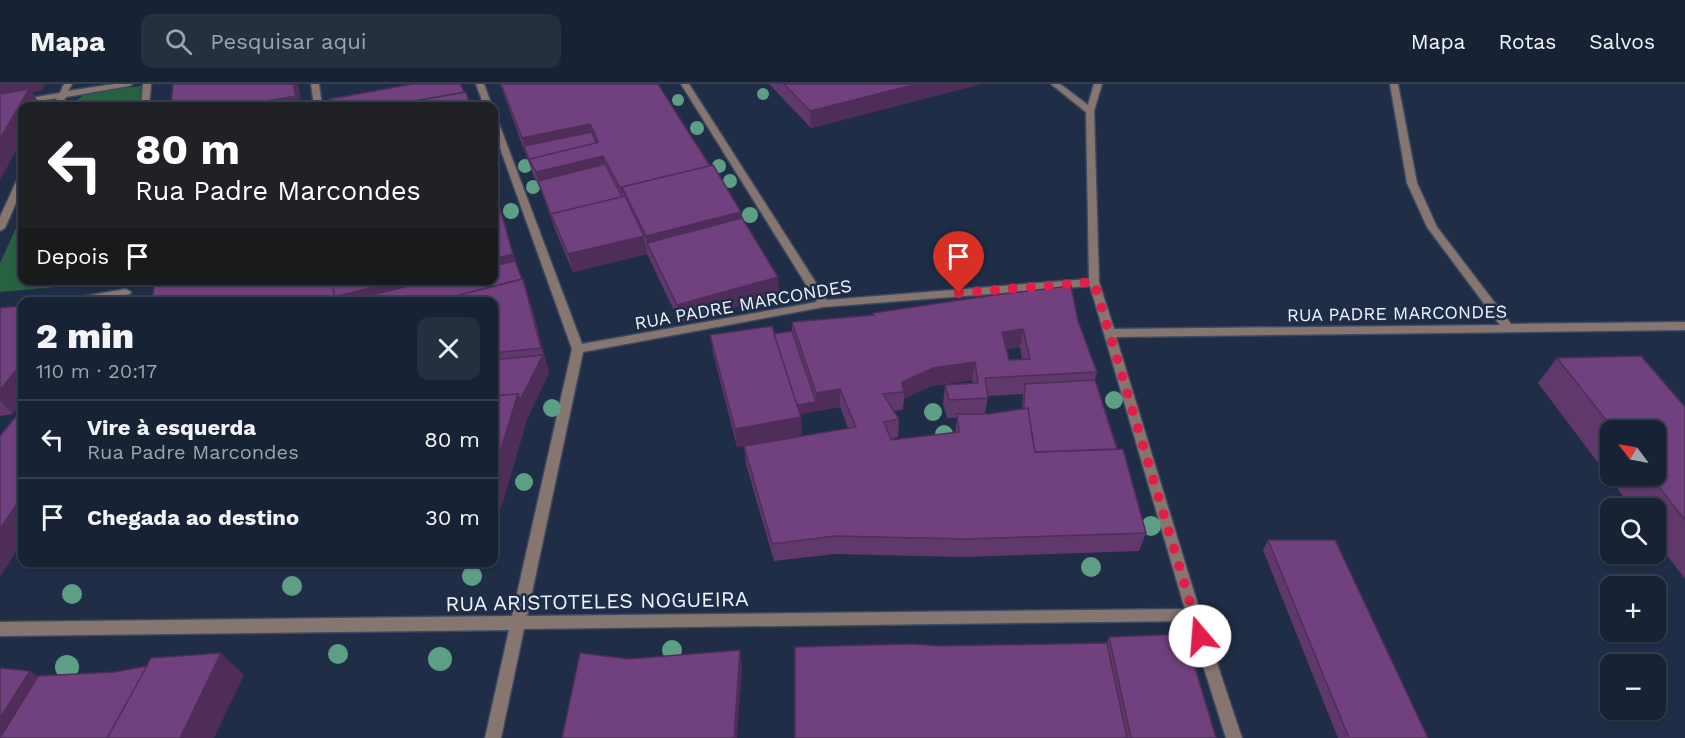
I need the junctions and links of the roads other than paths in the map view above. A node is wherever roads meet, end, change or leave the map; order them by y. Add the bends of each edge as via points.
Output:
1 (68, 84) edge
2 (129, 84) edge
3 (147, 84) edge
4 (315, 84) edge
5 (480, 84) edge
6 (685, 84) edge
7 (1054, 84) edge
8 (1098, 84) edge
9 (1394, 84) edge
10 (63, 96) junction
11 (18, 102) edge
12 (21, 102) edge
13 (59, 102) edge
14 (145, 102) edge
15 (317, 102) edge
16 (487, 102) edge
17 (0, 105) edge
18 (1090, 111) junction
19 (498, 132) edge
20 (18, 189) edge
21 (0, 228) edge
22 (1094, 282) junction
23 (824, 304) junction
24 (1685, 326) edge
25 (1508, 328) junction
26 (1110, 333) junction
27 (578, 349) junction
28 (1194, 615) junction
29 (518, 623) junction
30 (0, 629) edge
31 (493, 738) edge
32 (1234, 738) edge

1 - 10 street
2 - 10 street
3 - 14 street
4 - 15 street
5 - 16 street
6 - 23 street
7 - 18 street
8 - 18 street
9 - 25 street via 1412,183 1432,227
10 - 12 street
10 - 13 street
11 - 17 street
18 - 22 street
19 - 27 street
20 - 21 street
22 - 23 street, RUA PADRE MARCONDES
22 - 26 street
23 - 27 street, RUA PADRE MARCONDES
24 - 25 street, RUA PADRE MARCONDES
25 - 26 street, RUA PADRE MARCONDES
26 - 28 street
27 - 29 street
28 - 29 street, RUA ARISTOTELES NOGUEIRA
28 - 32 street
29 - 30 street, RUA ARISTOTELES NOGUEIRA
29 - 31 street

